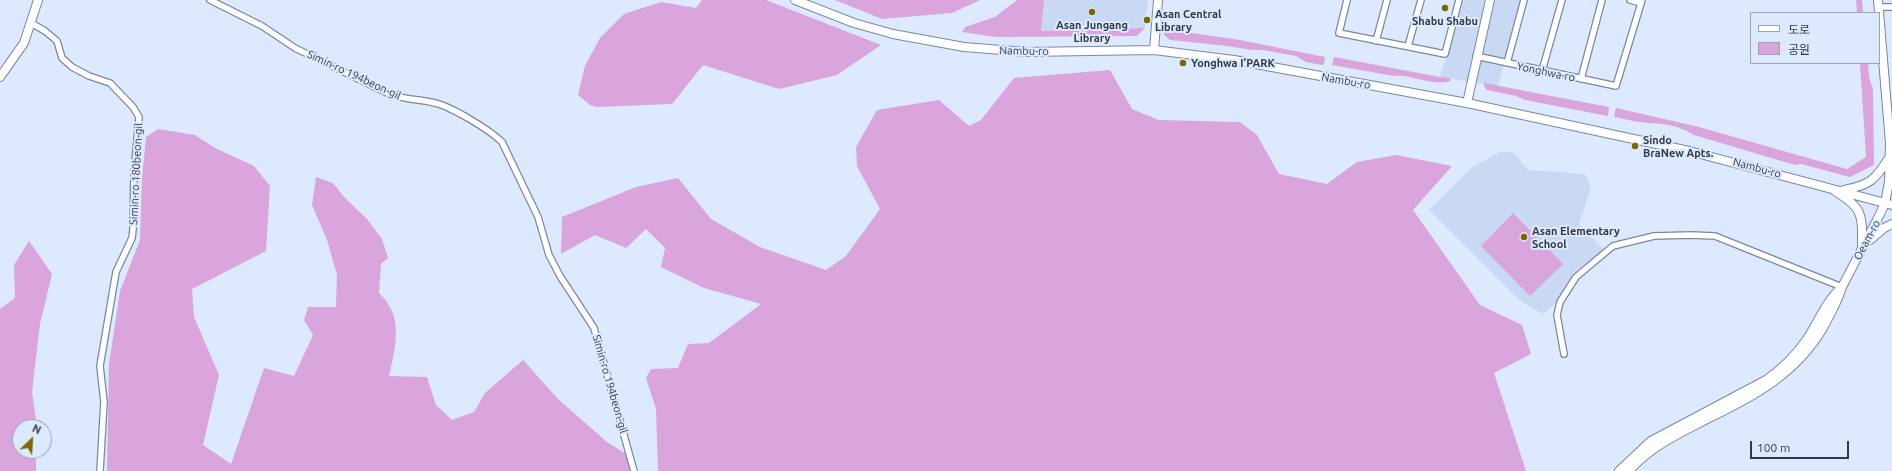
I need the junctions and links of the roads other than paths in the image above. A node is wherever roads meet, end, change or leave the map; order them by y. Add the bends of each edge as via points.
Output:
1 (38, 0) edge
2 (210, 0) edge
3 (795, 0) edge
4 (1158, 0) edge
5 (1347, 0) edge
6 (1386, 0) edge
7 (1421, 0) edge
8 (1459, 0) edge
9 (1490, 0) edge
10 (1524, 0) edge
11 (1562, 0) edge
12 (1602, 0) edge
13 (1630, 0) edge
14 (1641, 1) edge
15 (1879, 4) edge
16 (1892, 7) edge
17 (1880, 15) edge
18 (31, 23) junction
19 (1376, 41) junction
20 (1408, 46) junction
21 (1154, 50) junction
22 (1476, 56) junction
23 (1507, 63) junction
24 (1542, 71) junction
25 (0, 77) edge
26 (1581, 79) junction
27 (1467, 103) junction
28 (1891, 160) edge
29 (1827, 187) junction
30 (1843, 191) junction
31 (1889, 204) edge
32 (1892, 224) edge
33 (1862, 250) junction
34 (1842, 287) junction
35 (1564, 354) dead end
36 (100, 471) edge
37 (634, 471) edge
38 (1619, 471) edge
39 (1628, 471) edge

1 - 18 street
2 - 37 street, Simin-ro 194beon-gil via 262,26 295,48 389,94 442,105 494,134 502,142 538,217 549,254 560,276 594,328
3 - 21 street, Nambu-ro via 854,23 893,34 964,47 1026,52
4 - 21 street
5 - 19 street via 1339,34
6 - 19 street
7 - 20 street
8 - 20 street via 1446,54
9 - 22 street
10 - 23 street
11 - 24 street
12 - 26 street
13 - 14 street
14 - 26 street, Yonghwa-ro via 1616,86
15 - 16 street
17 - 28 street, Oeam-ro
18 - 25 street via 21,49
18 - 36 street, Simin-ro 180beon-gil via 57,42 62,58 72,67 110,83 139,116 132,238 116,272 100,366 104,402
19 - 20 street
21 - 27 street, Nambu-ro via 1234,60
22 - 23 street, Yonghwa-ro
22 - 27 street
23 - 24 street, Yonghwa-ro
24 - 26 street, Yonghwa-ro
27 - 29 street, Nambu-ro via 1689,151
28 - 30 street via 1869,183
28 - 31 street, Oeam-ro
29 - 30 street, Nambu-ro
29 - 33 street via 1850,200 1859,210 1862,220
30 - 31 street, Nambu-ro
31 - 33 street, Oeam-ro
32 - 33 street via 1872,236
33 - 34 street, Oeam-ro
34 - 35 street via 1715,236 1654,236 1613,246 1576,277 1560,302 1557,315
34 - 38 street, Oeam-ro via 1831,296 1808,338 1778,372 1651,441
34 - 39 street, Oeam-ro via 1839,300 1816,340 1786,374 1750,396 1660,443

